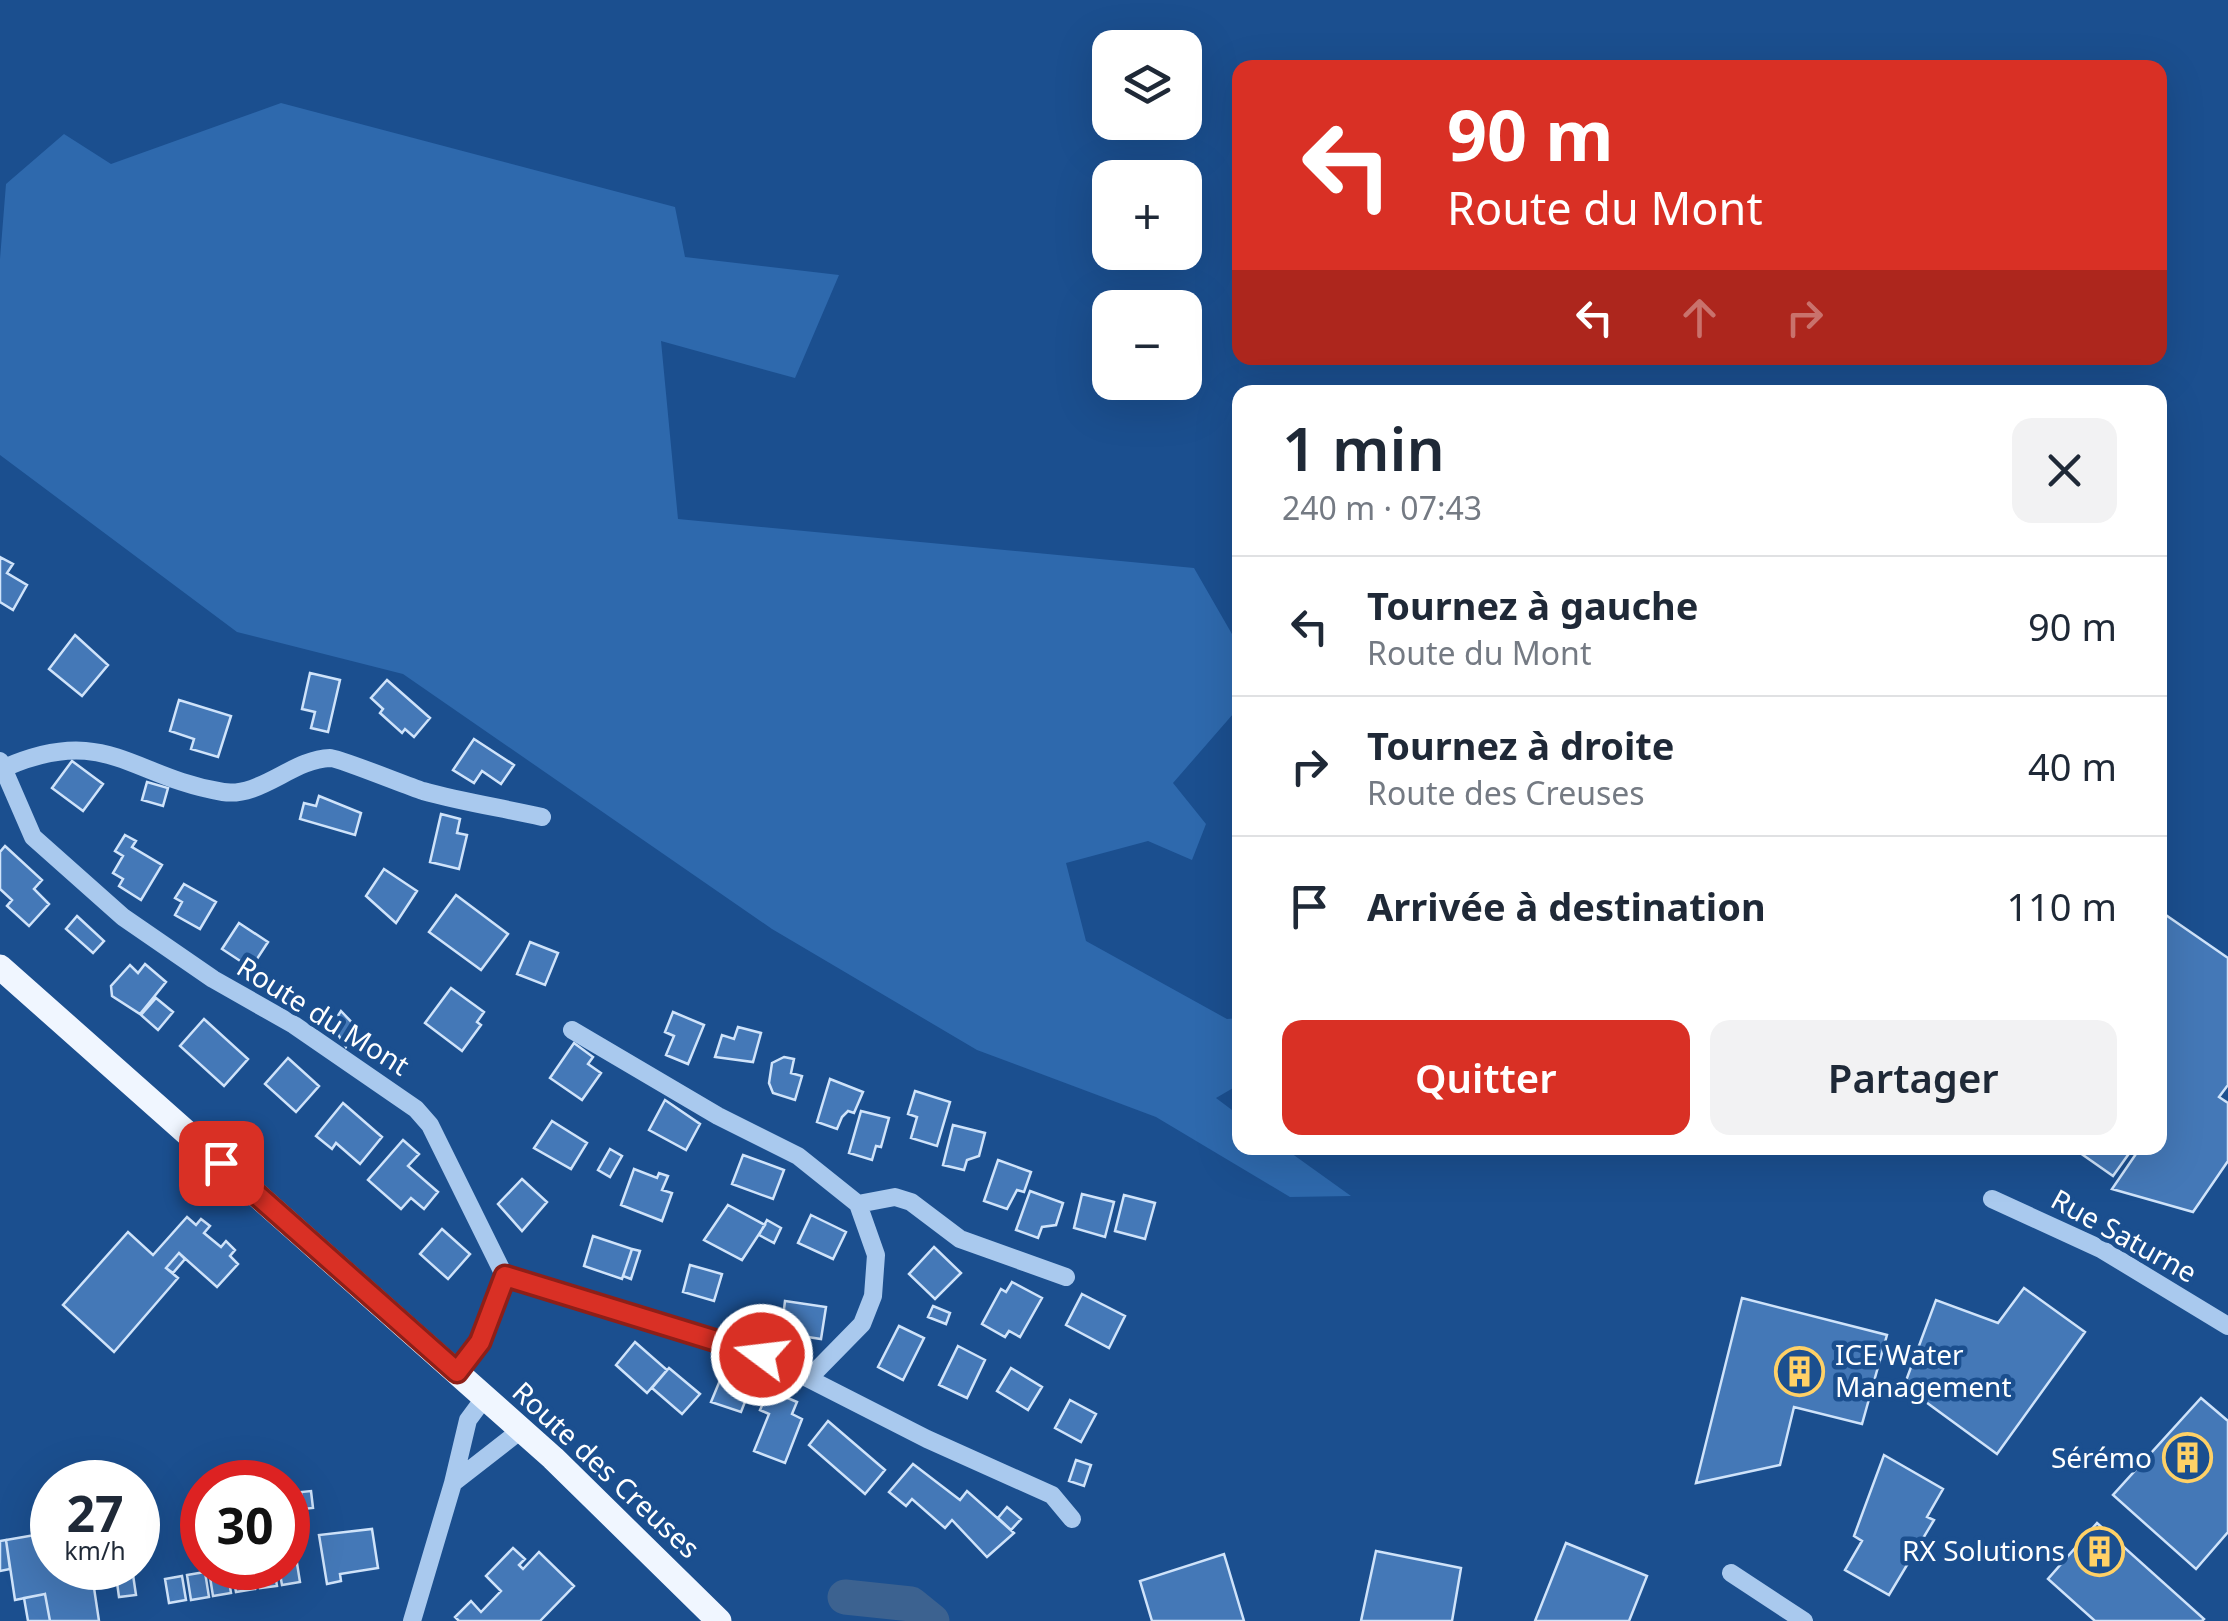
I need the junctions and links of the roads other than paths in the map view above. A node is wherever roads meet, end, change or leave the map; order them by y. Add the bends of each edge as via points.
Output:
1 (2, 764) edge
2 (542, 817) dead end
3 (0, 966) edge
4 (572, 1030) dead end
5 (1992, 1199) dead end
6 (858, 1204) junction
7 (505, 1276) junction
8 (1066, 1277) dead end
9 (2228, 1326) edge
10 (457, 1372) junction
11 (810, 1377) junction
12 (485, 1397) junction
13 (521, 1430) junction
14 (453, 1483) junction
15 (1072, 1519) dead end
16 (1732, 1573) dead end
17 (412, 1621) edge
18 (719, 1621) edge
19 (1804, 1621) edge

1 - 2 street via 96,748 235,793 313,760 336,758 427,792
1 - 7 street, Route du Mont via 33,837 123,918 416,1109
3 - 10 main road, Route des Creuses
4 - 6 street via 798,1156
5 - 9 street, Rue Saturne via 2101,1250
6 - 8 street via 895,1197 911,1202 960,1238
6 - 11 street via 876,1255 874,1296 850,1340
7 - 10 street via 480,1342
7 - 11 street via 762,1355
10 - 12 main road, Route des Creuses
11 - 15 street via 1052,1495
12 - 13 main road, Route des Creuses
12 - 14 street via 468,1420
13 - 14 street
13 - 18 main road, Route des Creuses
14 - 17 street
16 - 19 street

